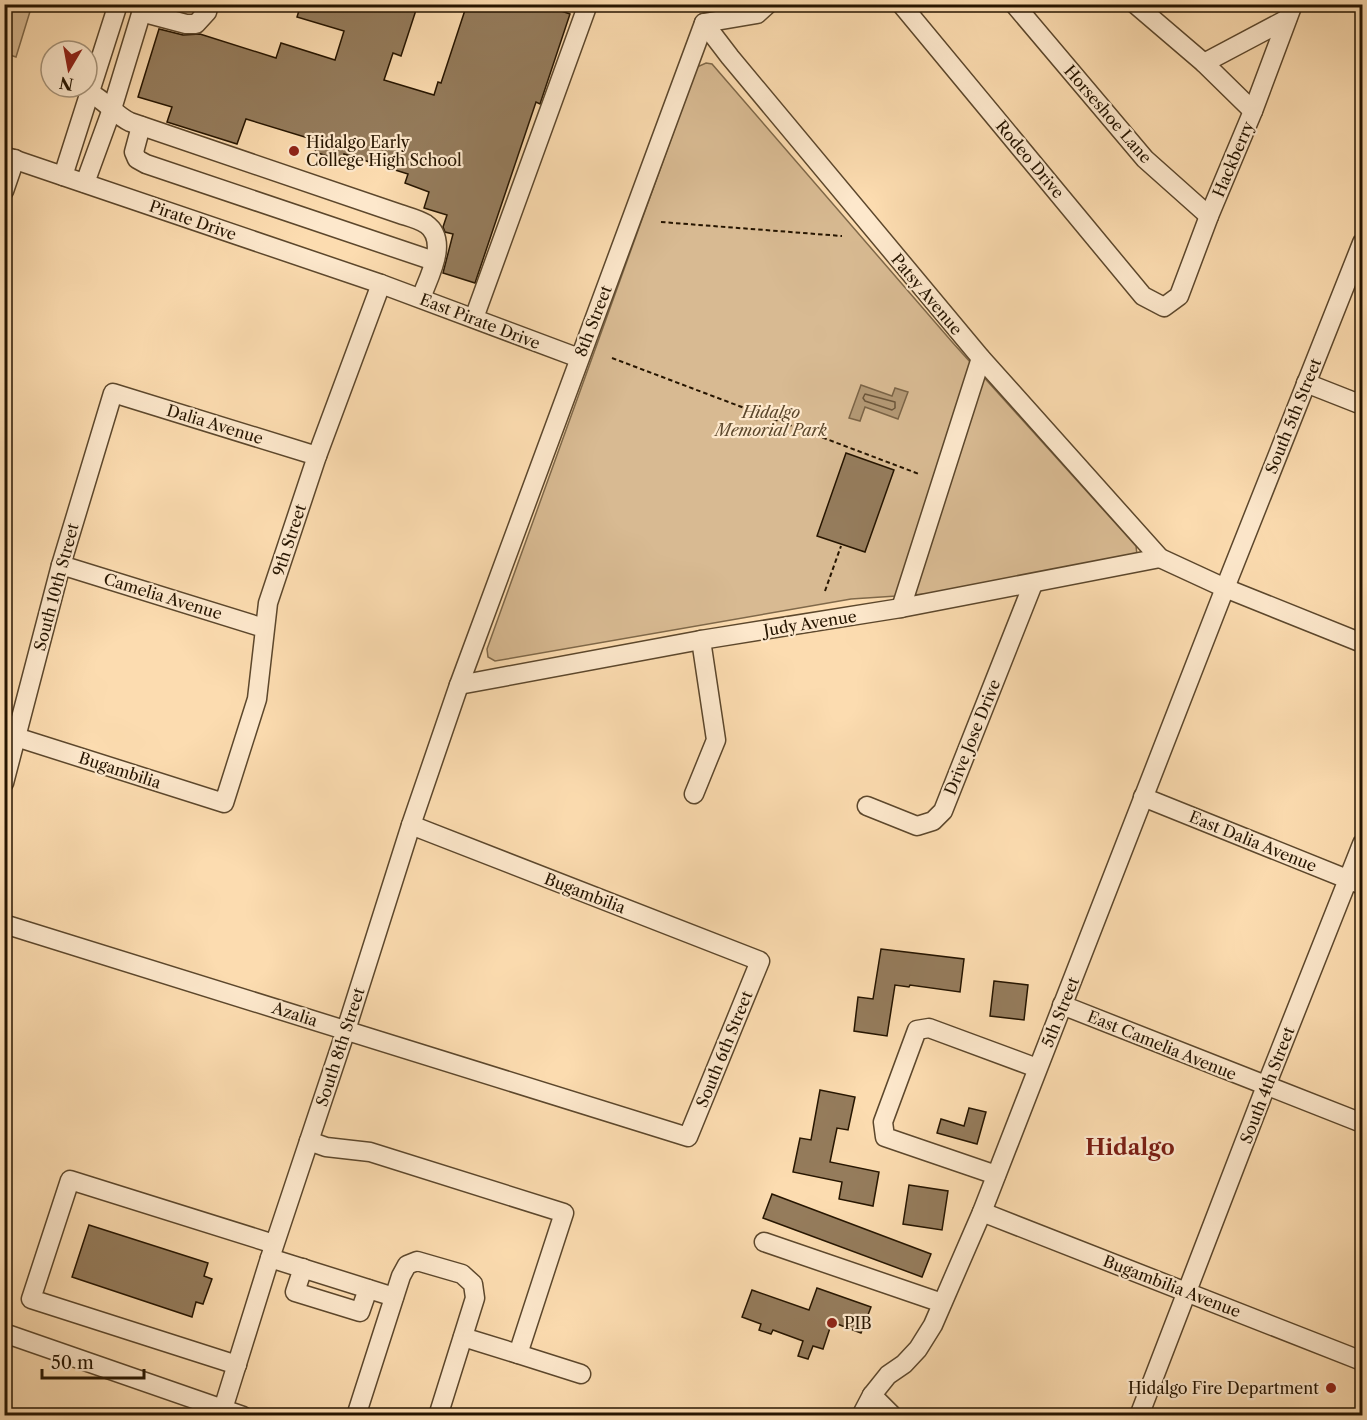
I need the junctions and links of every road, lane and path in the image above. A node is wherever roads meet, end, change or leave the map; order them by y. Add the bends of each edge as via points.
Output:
1 (118, 4) edge
2 (209, 4) edge
3 (588, 4) edge
4 (768, 4) edge
5 (901, 4) edge
6 (1014, 4) edge
7 (1135, 4) edge
8 (142, 8) edge
9 (1290, 12) edge
10 (704, 23) junction
11 (1204, 63) junction
12 (99, 64) edge
13 (88, 99) edge
14 (99, 99) edge
15 (112, 110) junction
16 (1253, 111) junction
17 (141, 126) junction
18 (10, 158) edge
19 (63, 176) junction
20 (85, 183) junction
21 (4, 191) edge
22 (1209, 216) junction
23 (661, 222) dead end
24 (842, 236) dead end
25 (1362, 243) edge
26 (434, 261) junction
27 (381, 284) junction
28 (421, 298) junction
29 (1164, 307) joint
30 (474, 318) junction
31 (579, 358) junction
32 (612, 358) dead end
33 (981, 358) junction
34 (1306, 383) junction
35 (112, 393) joint
36 (1362, 405) edge
37 (317, 456) junction
38 (919, 474) dead end
39 (841, 546) dead end
40 (1160, 558) junction
41 (61, 565) junction
42 (1033, 584) junction
43 (1225, 588) junction
44 (825, 591) dead end
45 (901, 608) junction
46 (264, 628) junction
47 (701, 640) junction
48 (1362, 643) edge
49 (459, 685) junction
50 (16, 737) junction
51 (4, 783) edge
52 (694, 794) dead end
53 (1143, 797) junction
54 (224, 803) joint
55 (867, 806) dead end
56 (411, 825) junction
57 (1362, 844) edge
58 (1356, 882) edge
59 (4, 924) edge
60 (760, 961) joint
61 (1062, 1005) junction
62 (346, 1030) junction
63 (1037, 1068) junction
64 (1266, 1086) junction
65 (1362, 1123) edge
66 (688, 1137) joint
67 (309, 1141) junction
68 (996, 1175) junction
69 (982, 1212) junction
70 (764, 1242) dead end
71 (272, 1251) junction
72 (1188, 1292) junction
73 (394, 1298) junction
74 (942, 1303) junction
75 (4, 1333) edge
76 (463, 1337) junction
77 (519, 1354) junction
78 (1362, 1361) edge
79 (237, 1365) junction
80 (581, 1374) dead end
81 (872, 1395) junction
82 (234, 1413) edge
83 (356, 1416) edge
84 (438, 1416) edge
85 (861, 1416) edge
86 (893, 1416) edge
87 (1139, 1416) edge

1 - 12 street
2 - 8 street via 196,24
3 - 30 street
4 - 10 street via 757,14
5 - 29 street, Rodeo Drive via 1143,296
6 - 22 street, Horseshoe Lane via 1145,159
7 - 11 street
8 - 15 street
9 - 11 street
9 - 16 street, Hackberry
10 - 31 street, 8th Street
10 - 33 street, Patsy Avenue
11 - 16 street
13 - 19 street
14 - 15 street
15 - 17 street
15 - 20 street
16 - 22 street, Hackberry
17 - 26 street via 418,220 429,226 436,237
17 - 26 street via 134,152 146,164
18 - 19 street, Pirate Drive
18 - 21 street
19 - 20 street, Pirate Drive
20 - 27 street, Pirate Drive
22 - 29 street, Hackberry via 1179,296
23 - 24 path
25 - 34 street, South 5th Street
26 - 28 street
27 - 28 street, East Pirate Drive
27 - 37 street, 9th Street
28 - 30 street, East Pirate Drive
30 - 31 street, East Pirate Drive
31 - 49 street, 8th Street
32 - 38 path
33 - 40 street, Patsy Avenue
33 - 45 street
34 - 36 street
34 - 43 street, South 5th Street
35 - 37 street, Dalia Avenue
35 - 41 street, South 10th Street
37 - 46 street, 9th Street via 268,603
39 - 44 path
40 - 42 street, Judy Avenue
40 - 43 street
41 - 46 street, Camelia Avenue
41 - 50 street, South 10th Street
42 - 45 street, Judy Avenue
42 - 55 street, Drive Jose Drive via 943,811 933,821 917,826
43 - 48 street
43 - 53 street, 5th Street
45 - 47 street, Judy Avenue
46 - 54 street, 9th Street via 257,699
47 - 49 street, Judy Avenue
47 - 52 street via 716,740
49 - 56 street, South 8th Street
50 - 51 street, South 10th Street
50 - 54 street, Bugambilia
53 - 58 street, East Dalia Avenue
53 - 61 street, 5th Street
56 - 60 street, Bugambilia
56 - 62 street, South 8th Street
57 - 58 street, South 4th Street
58 - 64 street, South 4th Street
59 - 62 street, Azalia
60 - 66 street, South 6th Street
61 - 63 street, 5th Street
61 - 64 street, East Camelia Avenue
62 - 66 street, Azalia
62 - 67 street, South 8th Street
63 - 68 street, 5th Street
63 - 68 street via 929,1028 917,1030 883,1122 885,1137
64 - 65 street, East Camelia Avenue
64 - 72 street, South 4th Street
67 - 71 street, South 8th Street
67 - 77 street via 370,1152 564,1214
68 - 69 street, 5th Street
69 - 72 street, Bugambilia Avenue
69 - 74 street, 5th Street
70 - 74 street
71 - 73 street via 303,1269
71 - 79 street, South 8th Street
71 - 79 street via 70,1180 31,1299
72 - 78 street, Bugambilia Avenue
72 - 87 street, South 4th Street
73 - 76 street via 407,1265 417,1261 462,1274 473,1284 475,1298
73 - 83 street
74 - 81 street, 5th Street via 918,1349
75 - 82 street
76 - 77 street
76 - 84 street
77 - 80 street
79 - 82 street, South 8th Street
81 - 85 street, 5th Street
81 - 86 street

